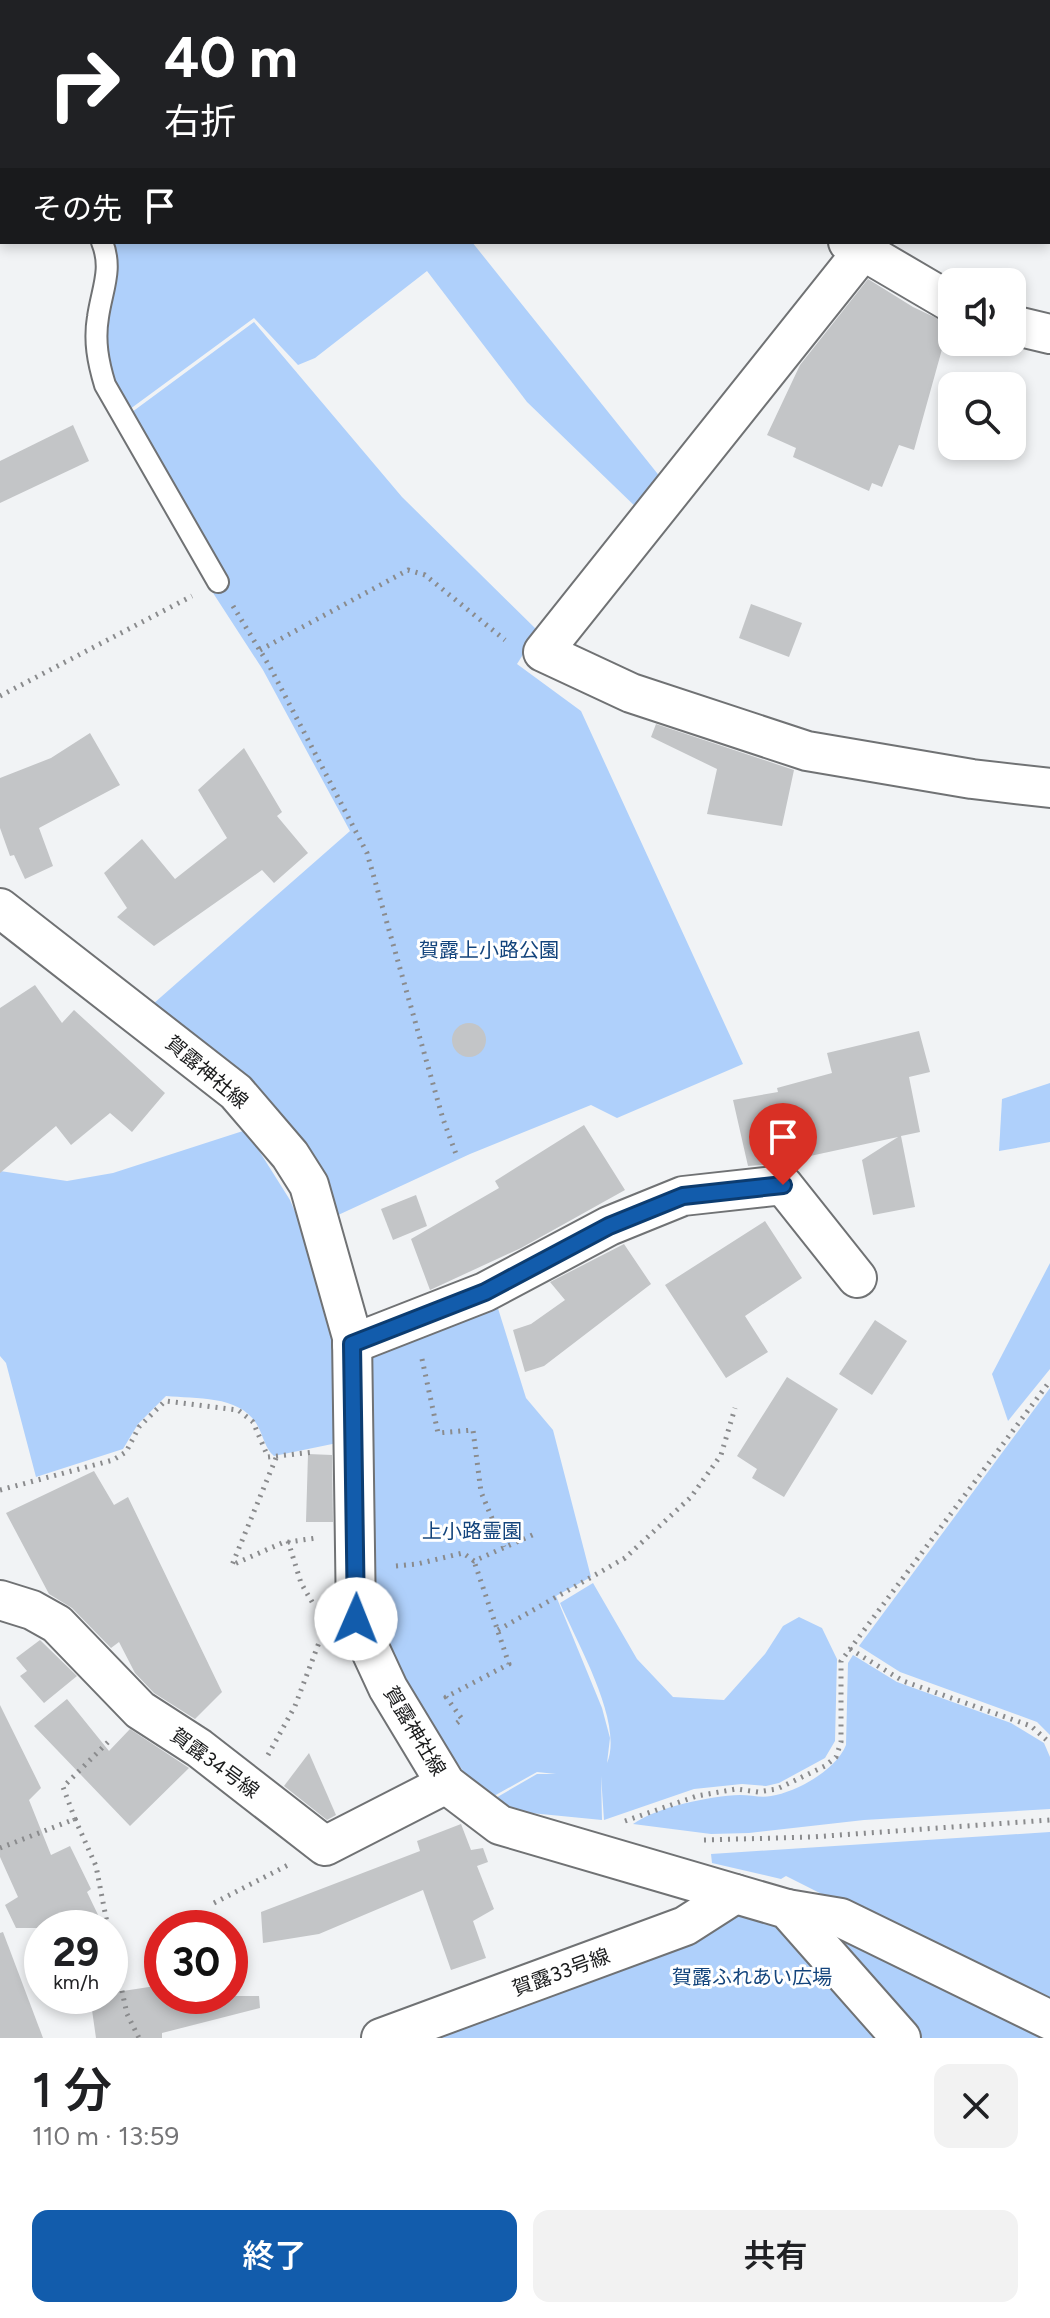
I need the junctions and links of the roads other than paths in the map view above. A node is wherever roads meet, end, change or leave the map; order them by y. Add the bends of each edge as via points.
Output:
1 (103, 244) edge
2 (855, 247) edge
3 (938, 295) edge
4 (1026, 328) edge
5 (1050, 334) edge
6 (218, 582) road end
7 (1050, 788) edge
8 (0, 908) edge
9 (857, 1278) dead end
10 (352, 1344) junction
11 (0, 1600) edge
12 (446, 1784) junction
13 (735, 1894) junction
14 (787, 1909) junction
15 (1050, 2020) edge
16 (381, 2038) edge
17 (901, 2038) edge

1 - 6 lane via 107,281 96,357 105,385
2 - 3 street
2 - 7 street via 543,652 631,693 807,751
4 - 5 street
8 - 10 street, 賀露神社線 via 236,1092 276,1137 309,1185
9 - 10 street via 783,1185 683,1196 609,1226 485,1292
10 - 12 street, 賀露神社線 via 356,1619 388,1688
11 - 12 street, 賀露34号線 via 57,1624 140,1710 199,1748 325,1846
12 - 13 street, 賀露神社線 via 500,1825
13 - 14 street, 賀露神社線
13 - 16 street, 賀露33号線 via 685,1926
14 - 15 street, 賀露神社線 via 841,1918
14 - 17 street

